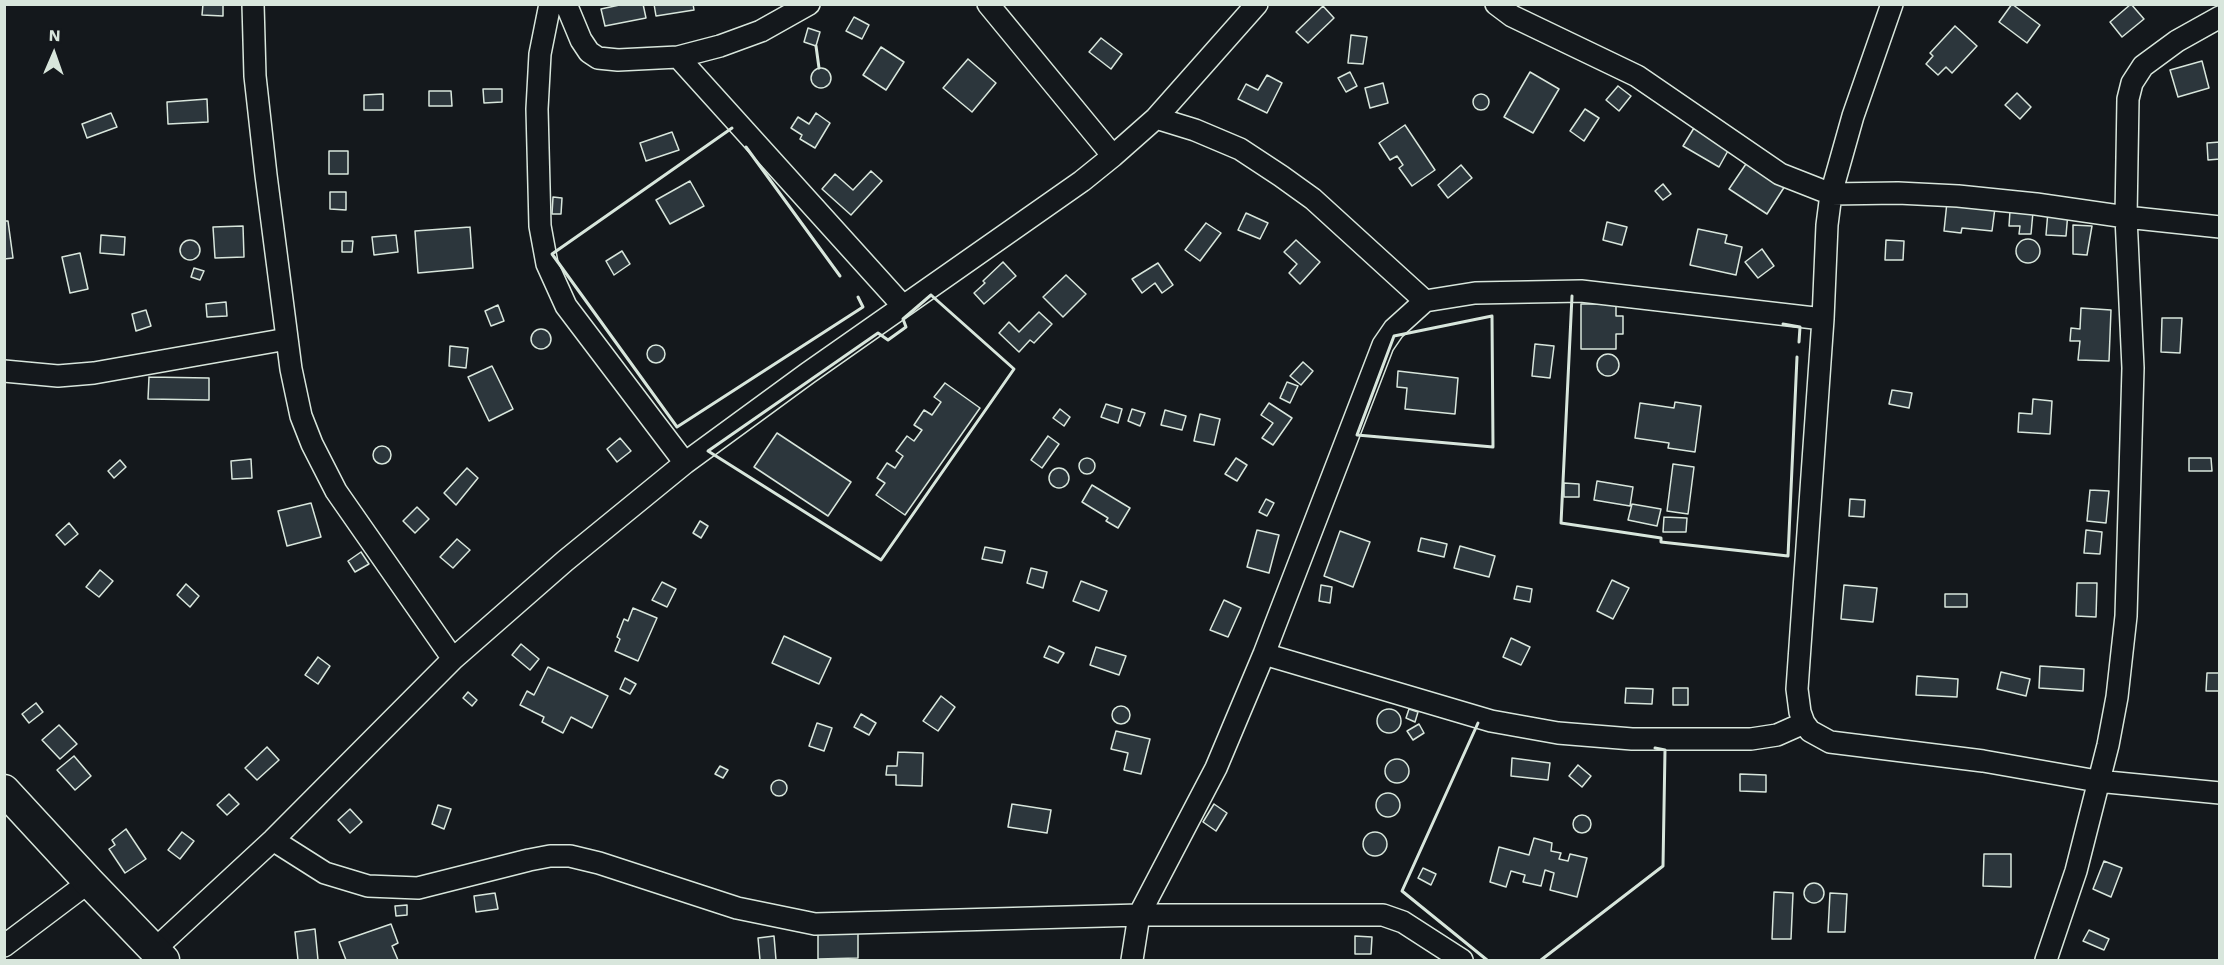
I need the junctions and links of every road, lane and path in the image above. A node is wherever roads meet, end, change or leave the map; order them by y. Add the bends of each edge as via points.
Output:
1 (253, 4) edge
2 (550, 4) edge
3 (566, 4) edge
4 (809, 4) edge
5 (987, 4) edge
6 (1257, 4) edge
7 (1496, 4) edge
8 (1892, 4) edge
9 (2220, 18) edge
10 (678, 57) junction
11 (1156, 118) junction
12 (1113, 156) junction
13 (1831, 194) junction
14 (2126, 217) junction
15 (2220, 227) edge
16 (1425, 301) junction
17 (903, 306) junction
18 (1823, 319) junction
19 (287, 339) junction
20 (4, 372) edge
21 (685, 463) junction
22 (1264, 654) junction
23 (453, 659) junction
24 (1804, 723) junction
25 (2097, 781) junction
26 (4, 790) edge
27 (2220, 793) edge
28 (273, 840) junction
29 (89, 882) junction
30 (1139, 915) junction
31 (4, 946) edge
32 (1440, 951) edge
33 (159, 955) edge
34 (1132, 960) edge
35 (1462, 960) edge
36 (2046, 960) edge

1 - 19 street via 255,76
2 - 21 street via 540,54 537,109 540,226 547,264 566,306
3 - 10 street via 580,40 598,58
4 - 10 street via 761,31
5 - 12 street
6 - 11 street
7 - 13 street via 1512,16 1637,76 1780,174
8 - 13 street
9 - 14 street via 2177,41 2143,66 2132,83 2128,99
10 - 17 street
11 - 12 street
11 - 16 street via 1240,149 1281,176 1313,199
12 - 17 street
13 - 14 street via 1958,196
13 - 18 street
14 - 15 street
14 - 25 street via 2133,368 2126,616 2117,697
16 - 18 street via 1475,293 1581,291
16 - 22 street via 1394,329 1383,345
17 - 21 street
18 - 24 street via 1797,689
19 - 20 street via 94,374
19 - 23 street via 301,416 324,470
21 - 23 street
22 - 24 street via 1491,721 1558,733 1632,739 1751,739 1777,735
22 - 30 street via 1216,768
23 - 28 street
24 - 25 street via 1810,731 1830,741
25 - 27 street
25 - 36 street via 2076,870
26 - 29 street
28 - 30 street via 325,873 368,886 418,888 550,856 570,856 738,908 815,924
28 - 33 street
29 - 31 street
29 - 33 street
30 - 32 street via 1383,915 1403,922
30 - 34 street
32 - 35 street

